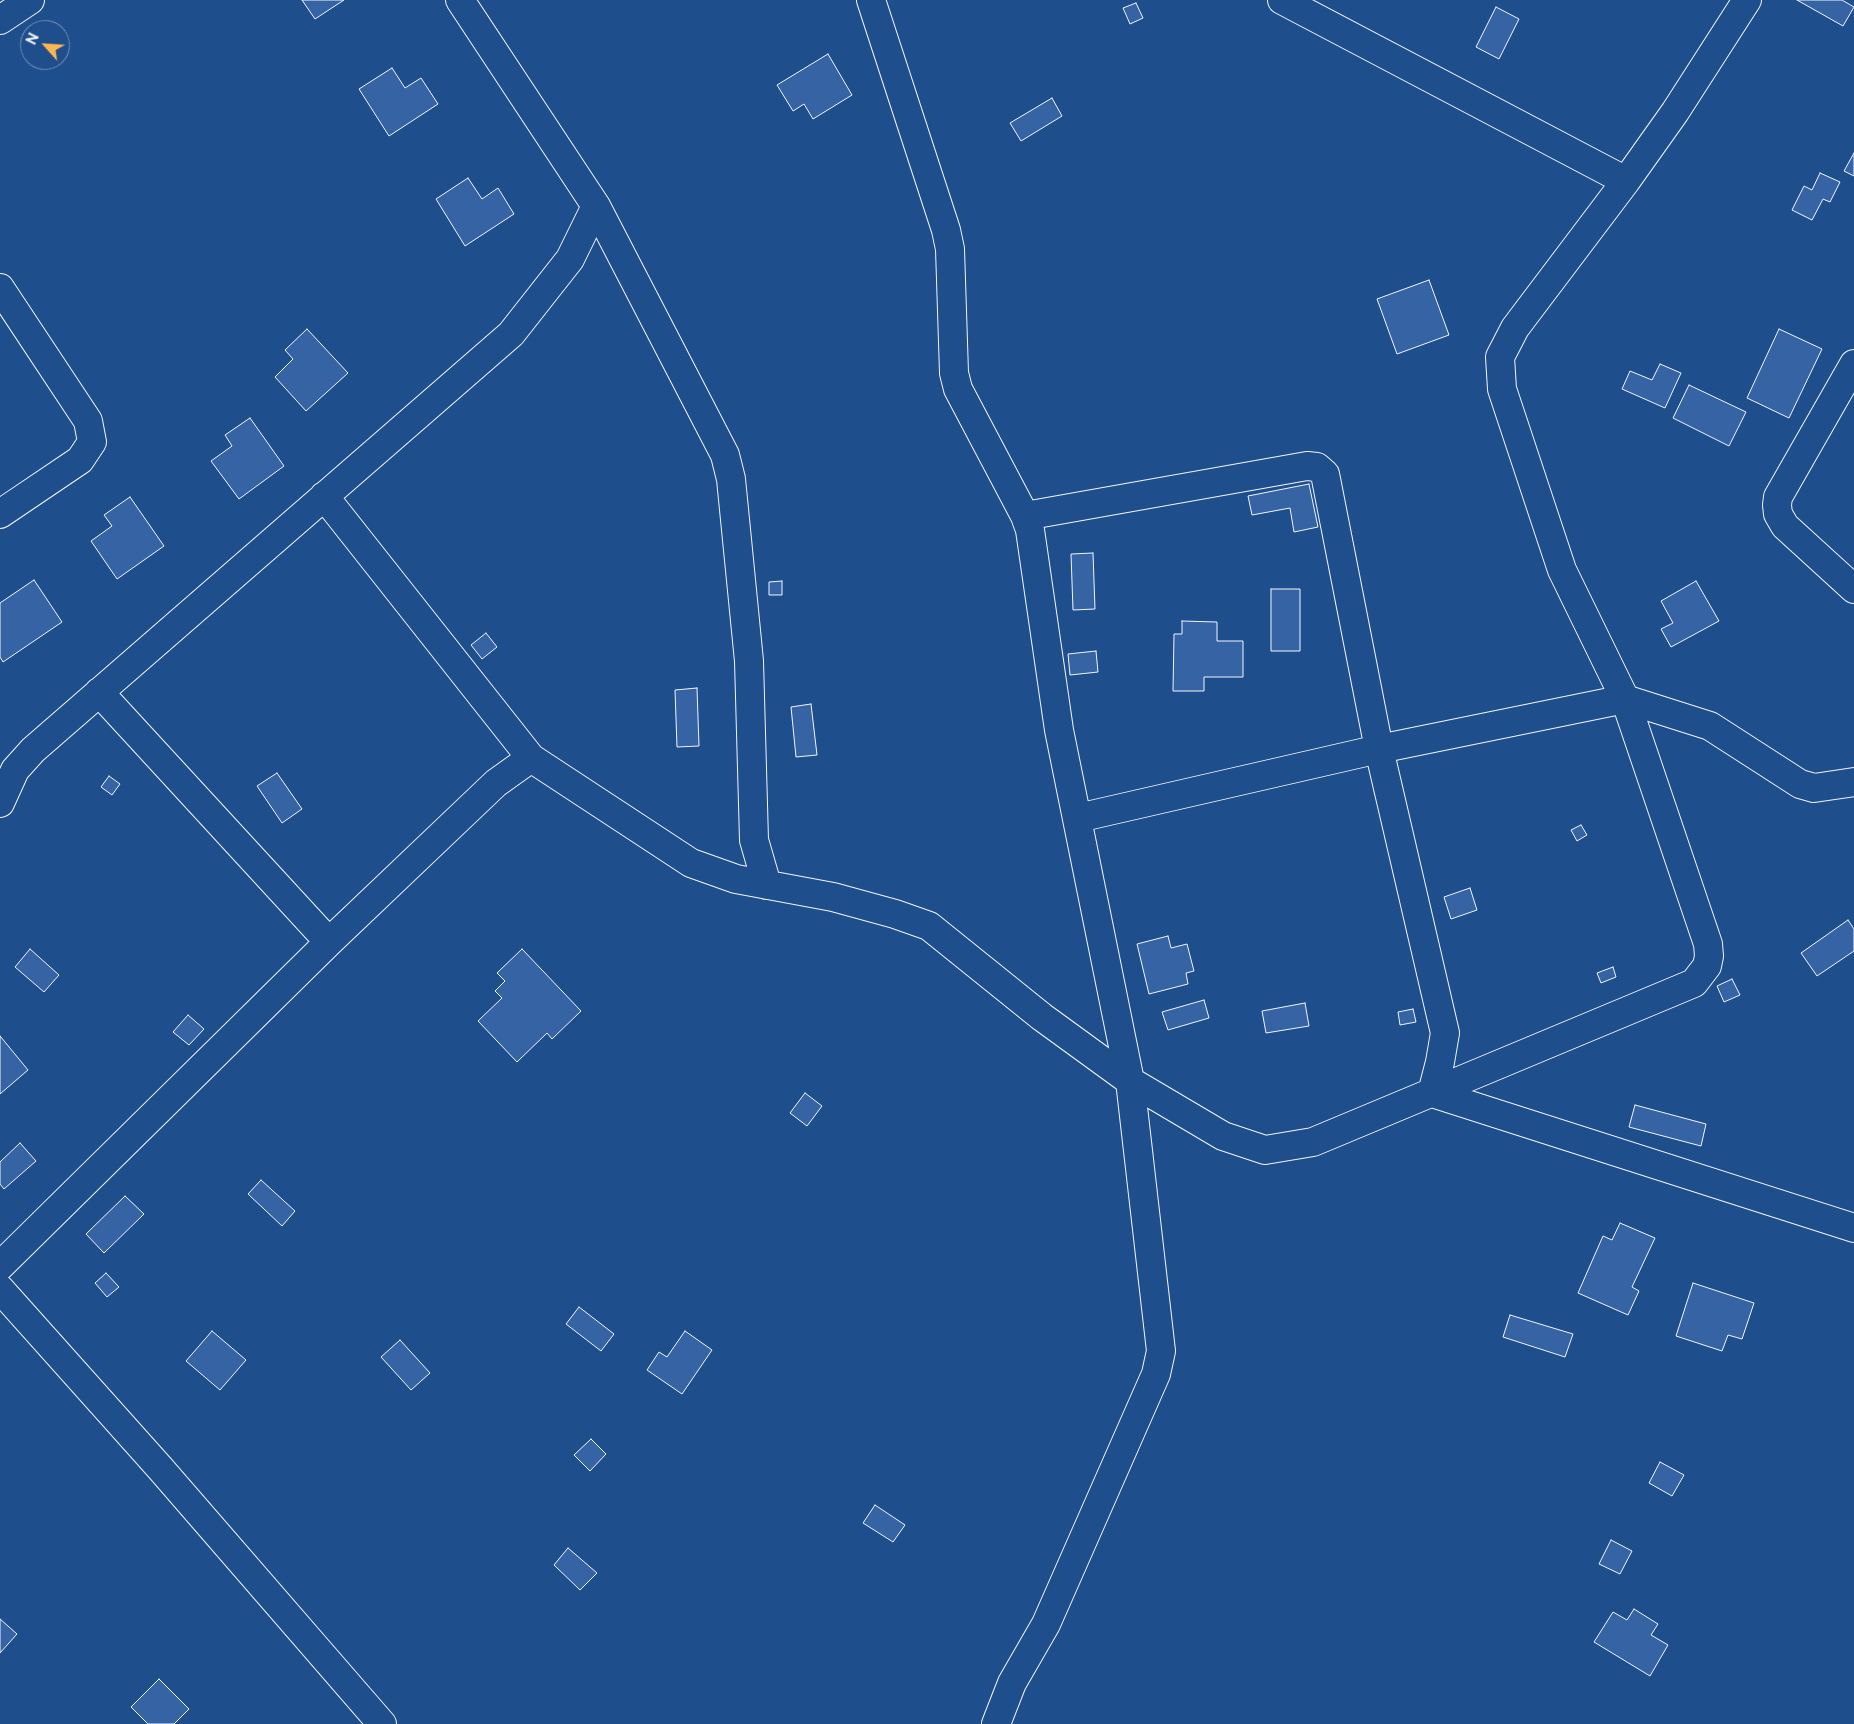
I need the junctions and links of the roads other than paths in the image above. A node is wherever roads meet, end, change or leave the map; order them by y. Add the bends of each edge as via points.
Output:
1 (30, 0) edge
2 (460, 0) edge
3 (872, 0) edge
4 (1282, 0) edge
5 (1747, 0) edge
6 (0, 20) edge
7 (1626, 182) junction
8 (596, 206) junction
9 (0, 288) edge
10 (1854, 364) edge
11 (324, 496) junction
12 (0, 514) edge
13 (1025, 516) junction
14 (1854, 589) edge
15 (99, 692) junction
16 (1625, 699) junction
17 (1378, 749) junction
18 (531, 758) junction
19 (1854, 782) edge
20 (0, 803) edge
21 (1078, 818) junction
22 (767, 884) junction
23 (329, 942) junction
24 (1130, 1081) junction
25 (1432, 1093) junction
26 (1854, 1228) edge
27 (0, 1266) edge
28 (0, 1289) edge
29 (382, 1724) edge
30 (996, 1724) edge

1 - 6 street
2 - 8 street
3 - 13 street via 946,230 950,249 954,373 958,389
4 - 7 street
5 - 7 street
7 - 16 street via 1515,328 1500,357 1502,389 1562,570
8 - 11 street via 570,259 510,334
8 - 22 street via 725,455 731,479 749,661 754,840
9 - 12 street via 88,421 92,442 80,460
10 - 14 street via 1778,497 1777,505 1785,526
11 - 15 street
11 - 18 street
13 - 17 street via 1307,466 1317,467 1325,474
13 - 21 street via 1030,530 1059,730
15 - 20 street via 15,770
15 - 23 street
16 - 17 street
16 - 19 street via 1710,726 1800,784 1814,788
16 - 25 street via 1708,944 1706,966 1694,983
17 - 21 street
17 - 25 street via 1445,1033
18 - 22 street via 691,863 736,879
18 - 23 street via 496,784
21 - 24 street
22 - 24 street via 833,897 929,926
23 - 27 street
24 - 25 street via 1223,1136 1264,1150 1313,1142
24 - 30 street via 1161,1351 1156,1374 1046,1624 1012,1683
25 - 26 street
28 - 29 street

